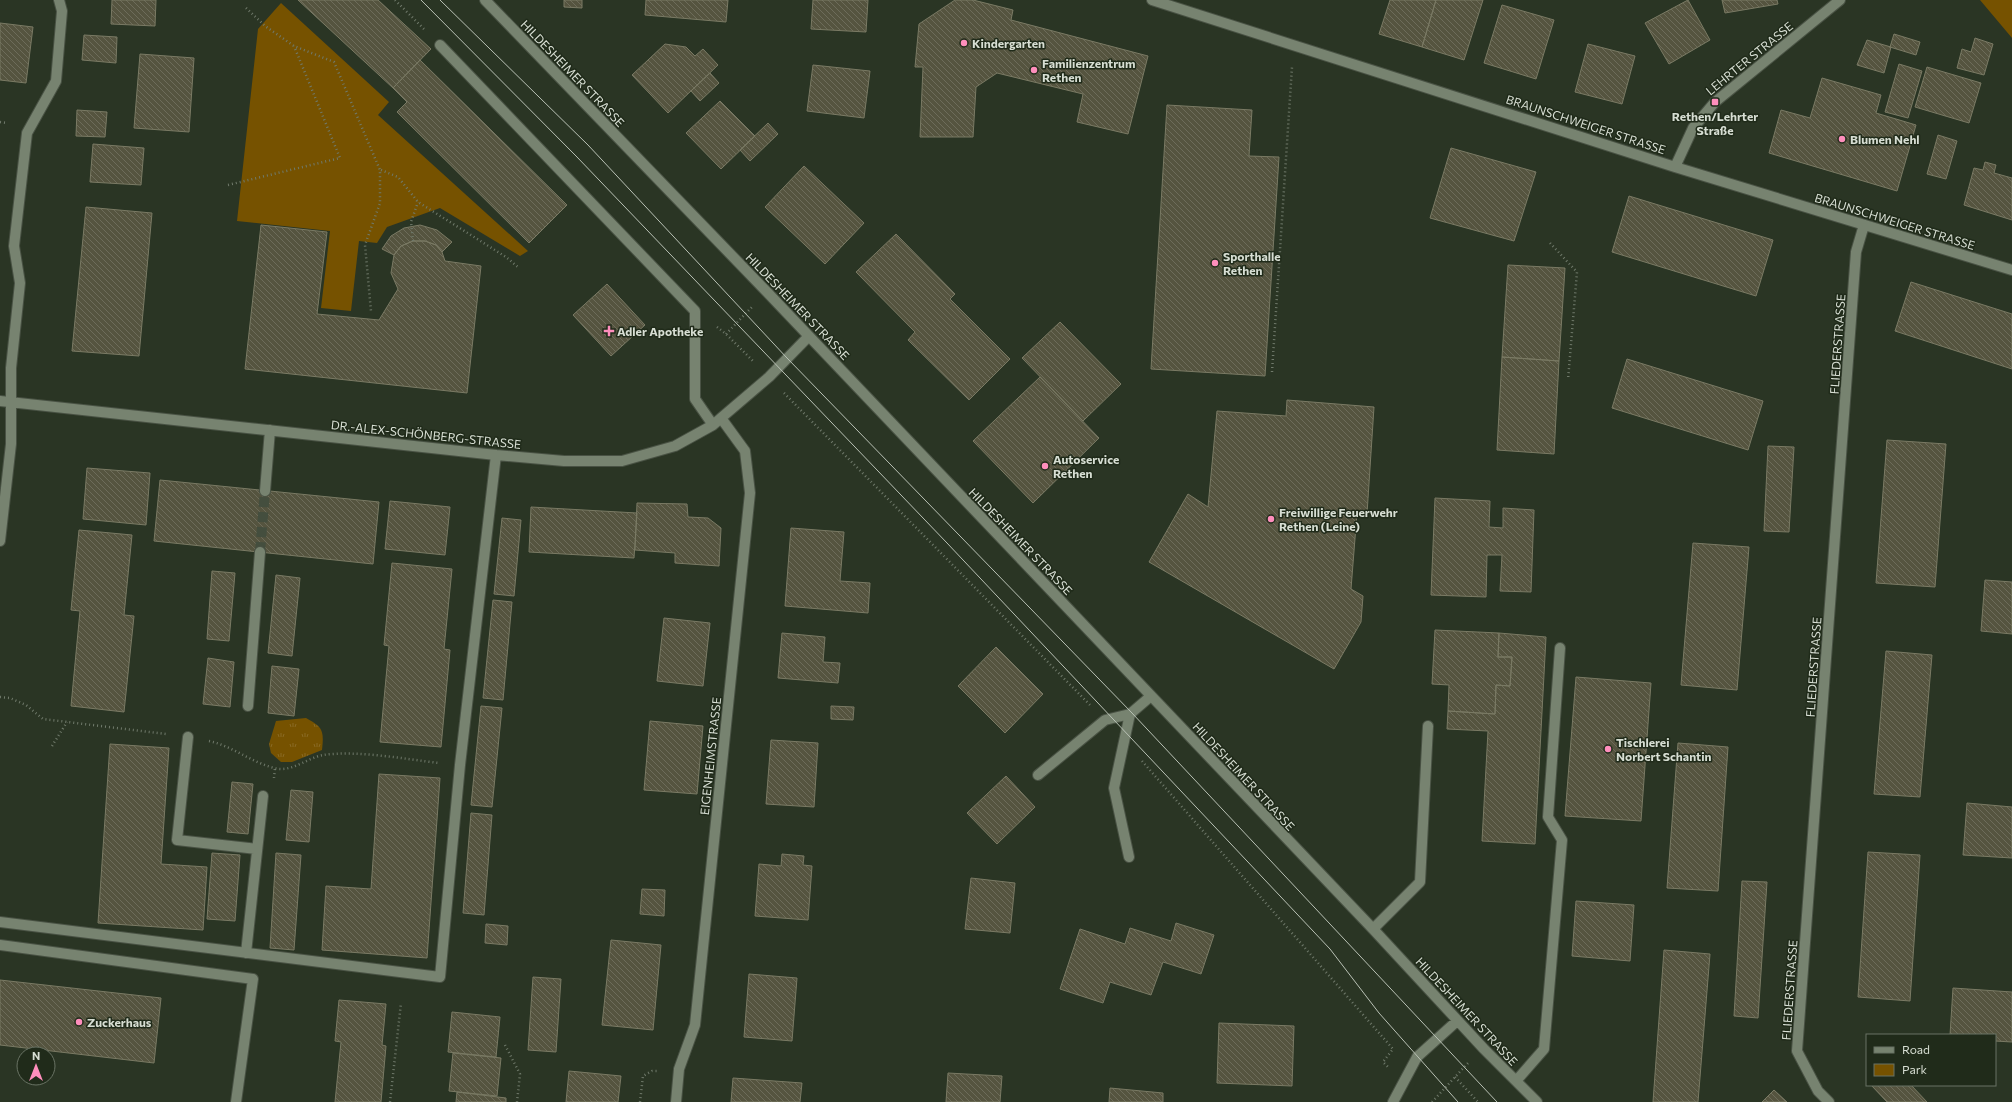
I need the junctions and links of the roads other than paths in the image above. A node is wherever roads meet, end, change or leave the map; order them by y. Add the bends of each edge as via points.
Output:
1 (59, 0) edge
2 (485, 0) edge
3 (1152, 0) edge
4 (1840, 0) edge
5 (440, 45) road end
6 (1675, 167) junction
7 (1864, 226) junction
8 (2012, 270) edge
9 (808, 336) junction
10 (0, 402) edge
11 (11, 403) junction
12 (721, 418) junction
13 (713, 425) junction
14 (270, 430) junction
15 (496, 455) junction
16 (265, 491) tunnel mouth
17 (0, 541) edge
18 (260, 552) tunnel mouth
19 (1560, 648) dead end
20 (1151, 696) junction
21 (248, 706) dead end
22 (1130, 714) junction
23 (1428, 726) dead end
24 (188, 736) road end
25 (1038, 775) dead end
26 (263, 796) dead end
27 (257, 848) junction
28 (1129, 857) dead end
29 (0, 922) edge
30 (1373, 929) junction
31 (0, 945) edge
32 (246, 953) junction
33 (1457, 1021) junction
34 (1516, 1081) junction
35 (236, 1102) edge
36 (676, 1102) edge
37 (1393, 1102) edge
38 (1536, 1102) edge
39 (1829, 1102) edge

1 - 11 street via 62,11 56,81 27,133 25,148 14,246 20,283 11,368
2 - 9 street, HILDESHEIMER STRASSE
3 - 6 street, BRAUNSCHWEIGER STRASSE
4 - 6 street, LEHRTER STRASSE via 1715,102 1693,128
5 - 13 street via 695,312 695,399
6 - 7 street, BRAUNSCHWEIGER STRASSE
7 - 8 street, BRAUNSCHWEIGER STRASSE
7 - 39 street, FLIEDERSTRASSE via 1856,252 1797,1051 1818,1091
9 - 12 street, DR.-ALEX-SCHÖNBERG-STRASSE via 769,377
9 - 20 street, HILDESHEIMER STRASSE
10 - 11 street, DR.-ALEX-SCHÖNBERG-STRASSE
11 - 14 street, DR.-ALEX-SCHÖNBERG-STRASSE
11 - 17 street via 11,444
12 - 13 street, DR.-ALEX-SCHÖNBERG-STRASSE
12 - 36 street, EIGENHEIMSTRASSE via 745,451 750,493 695,1025 679,1069
13 - 15 street, DR.-ALEX-SCHÖNBERG-STRASSE via 675,446 622,461 564,461
14 - 15 street, DR.-ALEX-SCHÖNBERG-STRASSE
14 - 16 street
15 - 32 street via 460,765 440,977
18 - 21 street
19 - 34 street via 1548,817 1562,840 1544,1049
20 - 22 street
20 - 30 street, HILDESHEIMER STRASSE
22 - 25 street via 1105,720
22 - 28 street via 1114,788
23 - 30 street via 1420,882
24 - 27 street via 177,840
26 - 27 street
27 - 32 street
29 - 32 street
30 - 33 street, HILDESHEIMER STRASSE
31 - 35 street via 253,979
33 - 34 street, HILDESHEIMER STRASSE
33 - 37 street via 1417,1057
34 - 38 street, HILDESHEIMER STRASSE

